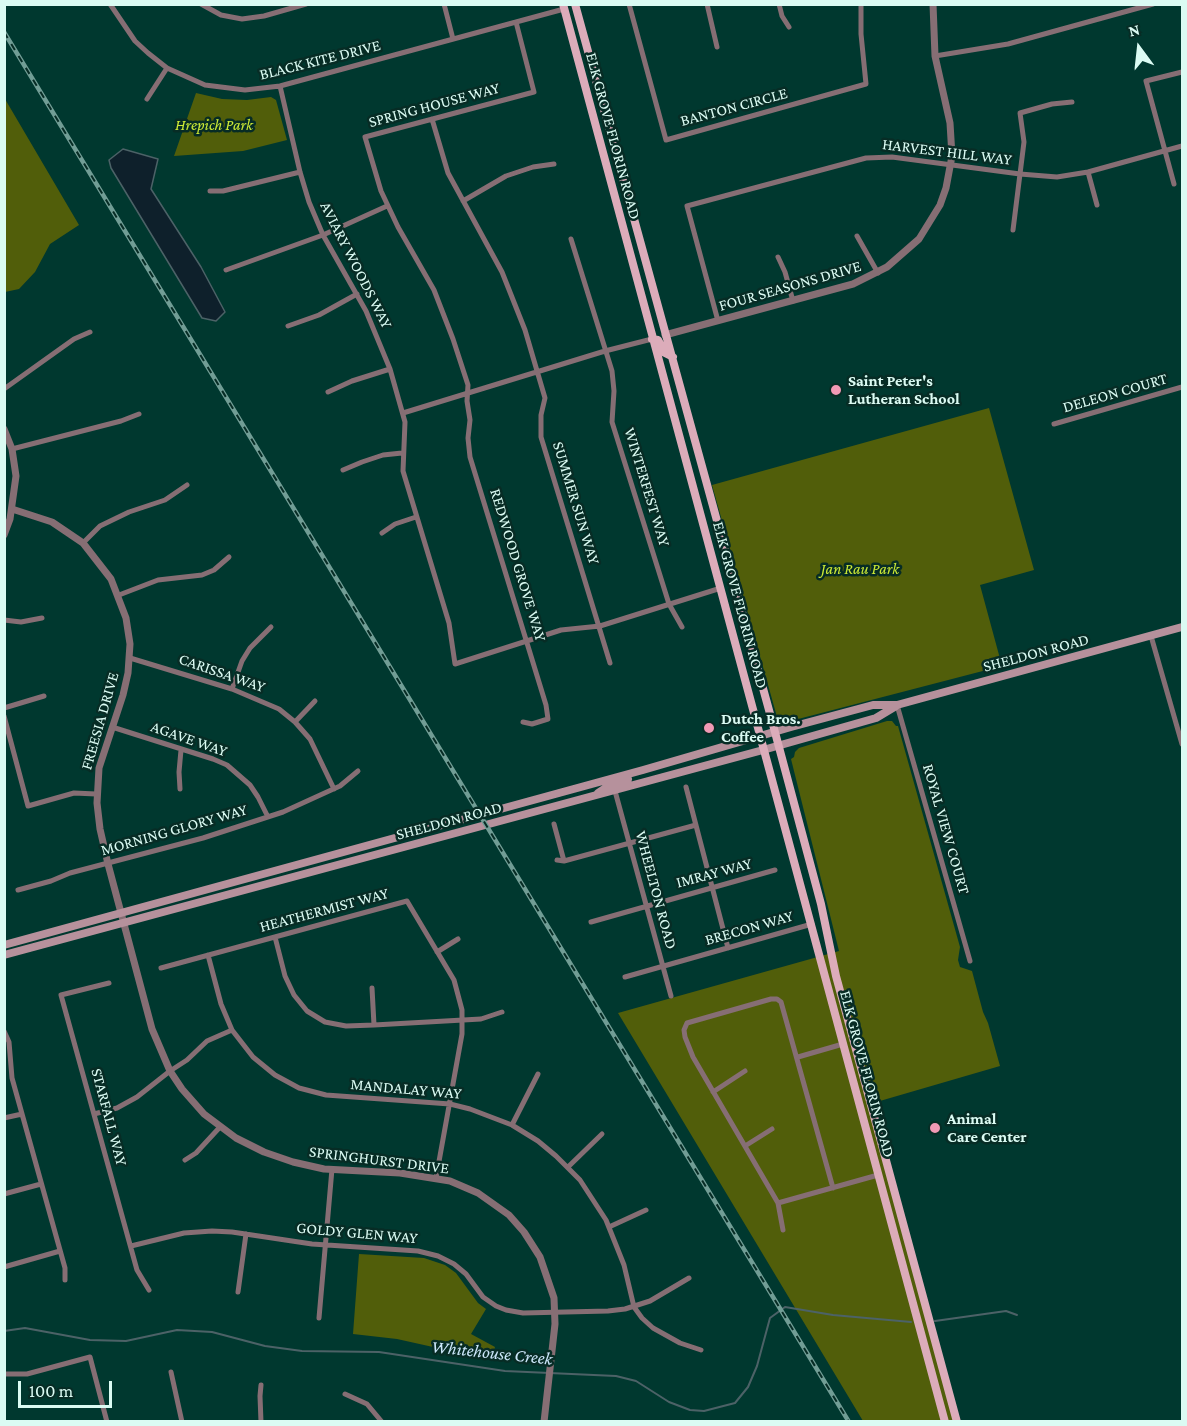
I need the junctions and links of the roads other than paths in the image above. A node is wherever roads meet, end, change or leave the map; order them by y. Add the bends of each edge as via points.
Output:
1 (110, 4) edge
2 (201, 4) edge
3 (444, 4) edge
4 (629, 4) edge
5 (707, 4) edge
6 (779, 4) edge
7 (861, 4) edge
8 (933, 4) edge
9 (1122, 4) edge
10 (1153, 4) edge
11 (305, 5) edge
12 (578, 5) edge
13 (563, 7) edge
14 (1124, 12) junction
15 (516, 22) junction
16 (789, 27) dead end
17 (453, 39) junction
18 (717, 48) dead end
19 (935, 56) junction
20 (167, 68) junction
21 (1182, 72) edge
22 (280, 86) junction
23 (147, 99) dead end
24 (1071, 102) dead end
25 (432, 119) junction
26 (1182, 146) edge
27 (1165, 151) junction
28 (554, 164) dead end
29 (951, 165) junction
30 (300, 172) junction
31 (1088, 172) junction
32 (1020, 174) junction
33 (1174, 184) dead end
34 (210, 191) dead end
35 (463, 201) junction
36 (387, 206) junction
37 (1097, 206) dead end
38 (1013, 230) dead end
39 (323, 235) junction
40 (857, 236) dead end
41 (571, 239) dead end
42 (778, 257) dead end
43 (632, 261) junction
44 (226, 270) dead end
45 (878, 273) junction
46 (357, 294) junction
47 (793, 301) junction
48 (718, 321) junction
49 (288, 326) dead end
50 (90, 332) dead end
51 (665, 335) junction
52 (652, 339) junction
53 (605, 351) junction
54 (673, 357) junction
55 (390, 369) junction
56 (538, 372) junction
57 (1182, 387) edge
58 (4, 389) edge
59 (328, 392) dead end
60 (468, 393) junction
61 (403, 413) junction
62 (139, 414) dead end
63 (1054, 424) dead end
64 (4, 429) edge
65 (12, 449) junction
66 (402, 453) junction
67 (343, 470) dead end
68 (187, 485) dead end
69 (8, 508) edge
70 (416, 517) junction
71 (382, 533) dead end
72 (4, 535) edge
73 (83, 543) junction
74 (229, 557) dead end
75 (721, 588) junction
76 (119, 596) junction
77 (669, 604) junction
78 (42, 618) dead end
79 (4, 620) edge
80 (600, 626) junction
81 (271, 627) dead end
82 (682, 627) dead end
83 (1182, 627) edge
84 (1151, 636) junction
85 (528, 641) junction
86 (130, 658) junction
87 (610, 663) dead end
88 (232, 689) junction
89 (44, 696) dead end
90 (315, 701) dead end
91 (897, 705) junction
92 (4, 708) edge
93 (4, 716) edge
94 (296, 722) junction
95 (523, 722) dead end
96 (112, 727) junction
97 (775, 732) junction
98 (759, 736) junction
99 (1182, 744) edge
100 (778, 746) junction
101 (181, 750) junction
102 (763, 750) junction
103 (643, 770) junction
104 (357, 771) dead end
105 (686, 788) dead end
106 (180, 789) dead end
107 (334, 789) junction
108 (615, 791) junction
109 (96, 794) junction
110 (592, 797) junction
111 (268, 817) junction
112 (554, 824) dead end
113 (696, 825) junction
114 (629, 843) junction
115 (108, 864) junction
116 (775, 870) dead end
117 (712, 887) junction
118 (18, 890) dead end
119 (646, 905) junction
120 (121, 914) junction
121 (591, 921) dead end
122 (123, 923) junction
123 (812, 924) junction
124 (275, 937) junction
125 (827, 937) junction
126 (458, 939) dead end
127 (4, 945) edge
128 (728, 948) junction
129 (437, 952) junction
130 (4, 956) edge
131 (208, 956) junction
132 (970, 961) dead end
133 (663, 967) junction
134 (161, 968) dead end
135 (625, 977) dead end
136 (109, 983) dead end
137 (372, 988) dead end
138 (671, 996) dead end
139 (502, 1012) dead end
140 (463, 1020) junction
141 (374, 1025) junction
142 (232, 1030) junction
143 (4, 1031) edge
144 (843, 1044) junction
145 (798, 1057) junction
146 (170, 1071) junction
147 (745, 1071) dead end
148 (538, 1074) dead end
149 (713, 1092) junction
150 (450, 1104) junction
151 (22, 1114) junction
152 (94, 1114) junction
153 (4, 1118) edge
154 (512, 1125) junction
155 (220, 1127) junction
156 (772, 1129) dead end
157 (602, 1134) dead end
158 (745, 1146) junction
159 (871, 1148) junction
160 (185, 1160) dead end
161 (568, 1167) junction
162 (888, 1169) junction
163 (332, 1170) junction
164 (878, 1175) junction
165 (436, 1178) junction
166 (40, 1184) junction
167 (833, 1188) junction
168 (4, 1194) edge
169 (778, 1203) junction
170 (646, 1210) dead end
171 (609, 1227) junction
172 (783, 1230) dead end
173 (246, 1234) junction
174 (324, 1245) junction
175 (131, 1246) junction
176 (60, 1251) junction
177 (4, 1267) edge
178 (689, 1278) dead end
179 (65, 1280) dead end
180 (150, 1290) dead end
181 (238, 1292) dead end
182 (633, 1307) junction
183 (554, 1312) junction
184 (319, 1318) dead end
185 (701, 1350) dead end
186 (171, 1372) dead end
187 (4, 1374) edge
188 (261, 1386) dead end
189 (345, 1394) dead end
190 (107, 1422) edge
191 (182, 1422) edge
192 (261, 1422) edge
193 (382, 1422) edge
194 (544, 1422) edge
195 (945, 1422) edge
196 (957, 1422) edge

1 - 20 street, BLACK KITE DRIVE via 135,41
2 - 11 street via 221,15 242,19
3 - 17 street
4 - 7 street, BANTON CIRCLE via 666,140 866,84
5 - 18 street
6 - 16 street
8 - 19 street, FOUR SEASONS DRIVE
9 - 14 street
10 - 14 street
12 - 13 street
12 - 51 main road, ELK GROVE FLORIN ROAD
13 - 15 street, BLACK KITE DRIVE
13 - 43 main road, ELK GROVE FLORIN ROAD
14 - 19 street via 1008,44
15 - 17 street, BLACK KITE DRIVE
15 - 25 street, SPRING HOUSE WAY via 534,92
17 - 22 street, BLACK KITE DRIVE
19 - 29 street, FOUR SEASONS DRIVE via 950,123
20 - 22 street, BLACK KITE DRIVE via 220,88
20 - 23 street
21 - 27 street via 1146,81
22 - 30 street, AVIARY WOODS WAY
24 - 32 street via 1020,113 1024,142
25 - 35 street, SUMMER SUN WAY via 448,173
25 - 36 street, SPRING HOUSE WAY via 365,137
26 - 27 street, HARVEST HILL WAY
27 - 31 street, HARVEST HILL WAY
27 - 33 street
28 - 35 street via 513,174
29 - 32 street, HARVEST HILL WAY
29 - 45 street, FOUR SEASONS DRIVE via 940,205 927,229 900,258
29 - 48 street, HARVEST HILL WAY via 892,157 859,159 687,206
30 - 34 street
30 - 39 street, AVIARY WOODS WAY
31 - 32 street, HARVEST HILL WAY via 1057,177
31 - 37 street
32 - 38 street
35 - 56 street, SUMMER SUN WAY via 518,308
36 - 39 street
36 - 60 street, SPRING HOUSE WAY via 444,314
39 - 44 street
39 - 46 street, AVIARY WOODS WAY
40 - 45 street
41 - 53 street, WINTERFEST WAY
42 - 47 street
43 - 51 main road via 643,272 656,324
43 - 52 main road, ELK GROVE FLORIN ROAD
45 - 47 street, FOUR SEASONS DRIVE
46 - 49 street via 319,315
46 - 55 street, AVIARY WOODS WAY
47 - 48 street, FOUR SEASONS DRIVE
48 - 51 street, FOUR SEASONS DRIVE
50 - 58 street via 74,339
51 - 54 main road, ELK GROVE FLORIN ROAD
52 - 53 street
52 - 54 main road via 658,340
52 - 75 main road, ELK GROVE FLORIN ROAD
53 - 56 street
53 - 77 street, WINTERFEST WAY via 614,391 612,423
54 - 97 main road, ELK GROVE FLORIN ROAD
55 - 59 street
55 - 61 street, AVIARY WOODS WAY
56 - 60 street
56 - 80 street, SUMMER SUN WAY via 545,398 541,437
57 - 63 street, DELEON COURT
60 - 61 street
60 - 85 street, REDWOOD GROVE WAY via 468,448
61 - 66 street, AVIARY WOODS WAY via 406,430
62 - 65 street
64 - 65 street
65 - 69 street via 16,485
66 - 67 street via 383,455
66 - 70 street, AVIARY WOODS WAY
68 - 73 street via 165,500 100,526
69 - 72 street
69 - 73 street, FREESIA DRIVE via 52,522
70 - 71 street
70 - 85 street, AVIARY WOODS WAY via 449,623 455,664
73 - 76 street, FREESIA DRIVE via 103,566
74 - 76 street via 201,575 158,580
75 - 77 street
75 - 98 main road, ELK GROVE FLORIN ROAD
76 - 86 street, FREESIA DRIVE via 126,618
77 - 80 street
77 - 82 street, WINTERFEST WAY
78 - 79 street
80 - 85 street via 561,630
80 - 87 street, SUMMER SUN WAY
81 - 88 street via 250,648
83 - 84 main road, SHELDON ROAD
84 - 91 main road, SHELDON ROAD
84 - 99 street
85 - 95 street, REDWOOD GROVE WAY via 548,719 532,724
86 - 88 street, CARISSA WAY
86 - 96 street, FREESIA DRIVE
88 - 94 street, CARISSA WAY via 273,705
89 - 92 street
90 - 94 street
91 - 97 main road, SHELDON ROAD via 873,705
91 - 100 main road, SHELDON ROAD via 876,718
91 - 132 street, ROYAL VIEW COURT
93 - 109 street via 28,806 81,792
94 - 107 street, CARISSA WAY via 310,739
96 - 101 street, AGAVE WAY
96 - 109 street, FREESIA DRIVE via 99,768
97 - 98 main road, SHELDON ROAD
97 - 100 main road, ELK GROVE FLORIN ROAD
98 - 102 main road, ELK GROVE FLORIN ROAD
98 - 103 main road, SHELDON ROAD
100 - 102 main road, SHELDON ROAD
100 - 125 main road, ELK GROVE FLORIN ROAD
101 - 106 street
101 - 111 street, AGAVE WAY via 220,762 239,774
102 - 108 main road, SHELDON ROAD
102 - 123 main road, ELK GROVE FLORIN ROAD
103 - 110 main road
103 - 120 main road, SHELDON ROAD
104 - 107 street, MORNING GLORY WAY
105 - 113 street
107 - 111 street, MORNING GLORY WAY
108 - 110 main road, SHELDON ROAD
108 - 114 street, WHEELTON ROAD
109 - 115 street, FREESIA DRIVE
110 - 122 main road, SHELDON ROAD
111 - 115 street, MORNING GLORY WAY
112 - 114 street via 560,861
113 - 114 street
113 - 117 street
114 - 119 street, WHEELTON ROAD
115 - 118 street, MORNING GLORY WAY
115 - 120 street, FREESIA DRIVE
116 - 117 street, IMRAY WAY
117 - 119 street, IMRAY WAY
117 - 128 street
119 - 121 street, IMRAY WAY
119 - 133 street, WHEELTON ROAD
120 - 122 street, FREESIA DRIVE
120 - 127 main road, SHELDON ROAD
122 - 130 main road, SHELDON ROAD
122 - 146 street, SPRINGHURST DRIVE via 152,1029
123 - 125 main road via 819,926
123 - 128 street, BRECON WAY
123 - 144 main road, ELK GROVE FLORIN ROAD
124 - 129 street, HEATHERMIST WAY via 407,901
124 - 131 street, HEATHERMIST WAY
124 - 141 street via 290,989 307,1011 339,1025
125 - 162 main road, ELK GROVE FLORIN ROAD
126 - 129 street
128 - 133 street, BRECON WAY
129 - 140 street, HEATHERMIST WAY via 457,987
131 - 134 street, HEATHERMIST WAY
131 - 142 street, MANDALAY WAY
133 - 135 street, BRECON WAY
133 - 138 street, WHEELTON ROAD
136 - 152 street, STARFALL WAY via 62,996
137 - 141 street
139 - 140 street
140 - 141 street
140 - 150 street, HEATHERMIST WAY
142 - 146 street via 207,1041
142 - 150 street, MANDALAY WAY via 264,1067 299,1088 340,1097
143 - 151 street
144 - 145 street
144 - 159 main road, ELK GROVE FLORIN ROAD
145 - 149 street via 783,1006 777,999 694,1020 687,1023 685,1037
145 - 167 street
146 - 152 street via 137,1097
146 - 155 street, SPRINGHURST DRIVE via 190,1099
147 - 149 street
148 - 154 street
149 - 158 street
150 - 154 street, MANDALAY WAY
150 - 165 street, HEATHERMIST WAY
151 - 153 street
151 - 166 street
152 - 175 street, STARFALL WAY
154 - 161 street, MANDALAY WAY
155 - 160 street
155 - 163 street, SPRINGHURST DRIVE via 278,1158
156 - 158 street
157 - 161 street
158 - 169 street
159 - 162 main road
159 - 164 main road, ELK GROVE FLORIN ROAD
161 - 171 street, MANDALAY WAY
162 - 196 main road, ELK GROVE FLORIN ROAD
163 - 165 street, SPRINGHURST DRIVE
163 - 174 street
164 - 167 street
164 - 195 main road, ELK GROVE FLORIN ROAD
165 - 183 street, SPRINGHURST DRIVE via 478,1193 515,1220 540,1257 554,1298
166 - 168 street
166 - 176 street
167 - 169 street
169 - 172 street
170 - 171 street
171 - 182 street, MANDALAY WAY via 624,1265
173 - 174 street, GOLDY GLEN WAY
173 - 175 street, GOLDY GLEN WAY via 184,1233
173 - 181 street
174 - 183 street, GOLDY GLEN WAY via 429,1253 454,1264 496,1306 514,1312
174 - 184 street
175 - 180 street, STARFALL WAY via 140,1277
176 - 177 street
176 - 179 street
178 - 182 street, GOLDY GLEN WAY
182 - 183 street, GOLDY GLEN WAY
182 - 185 street via 653,1328 687,1347
183 - 194 street, SPRINGHURST DRIVE
186 - 191 street
187 - 190 street via 27,1374 90,1357
188 - 192 street
189 - 193 street via 367,1404

